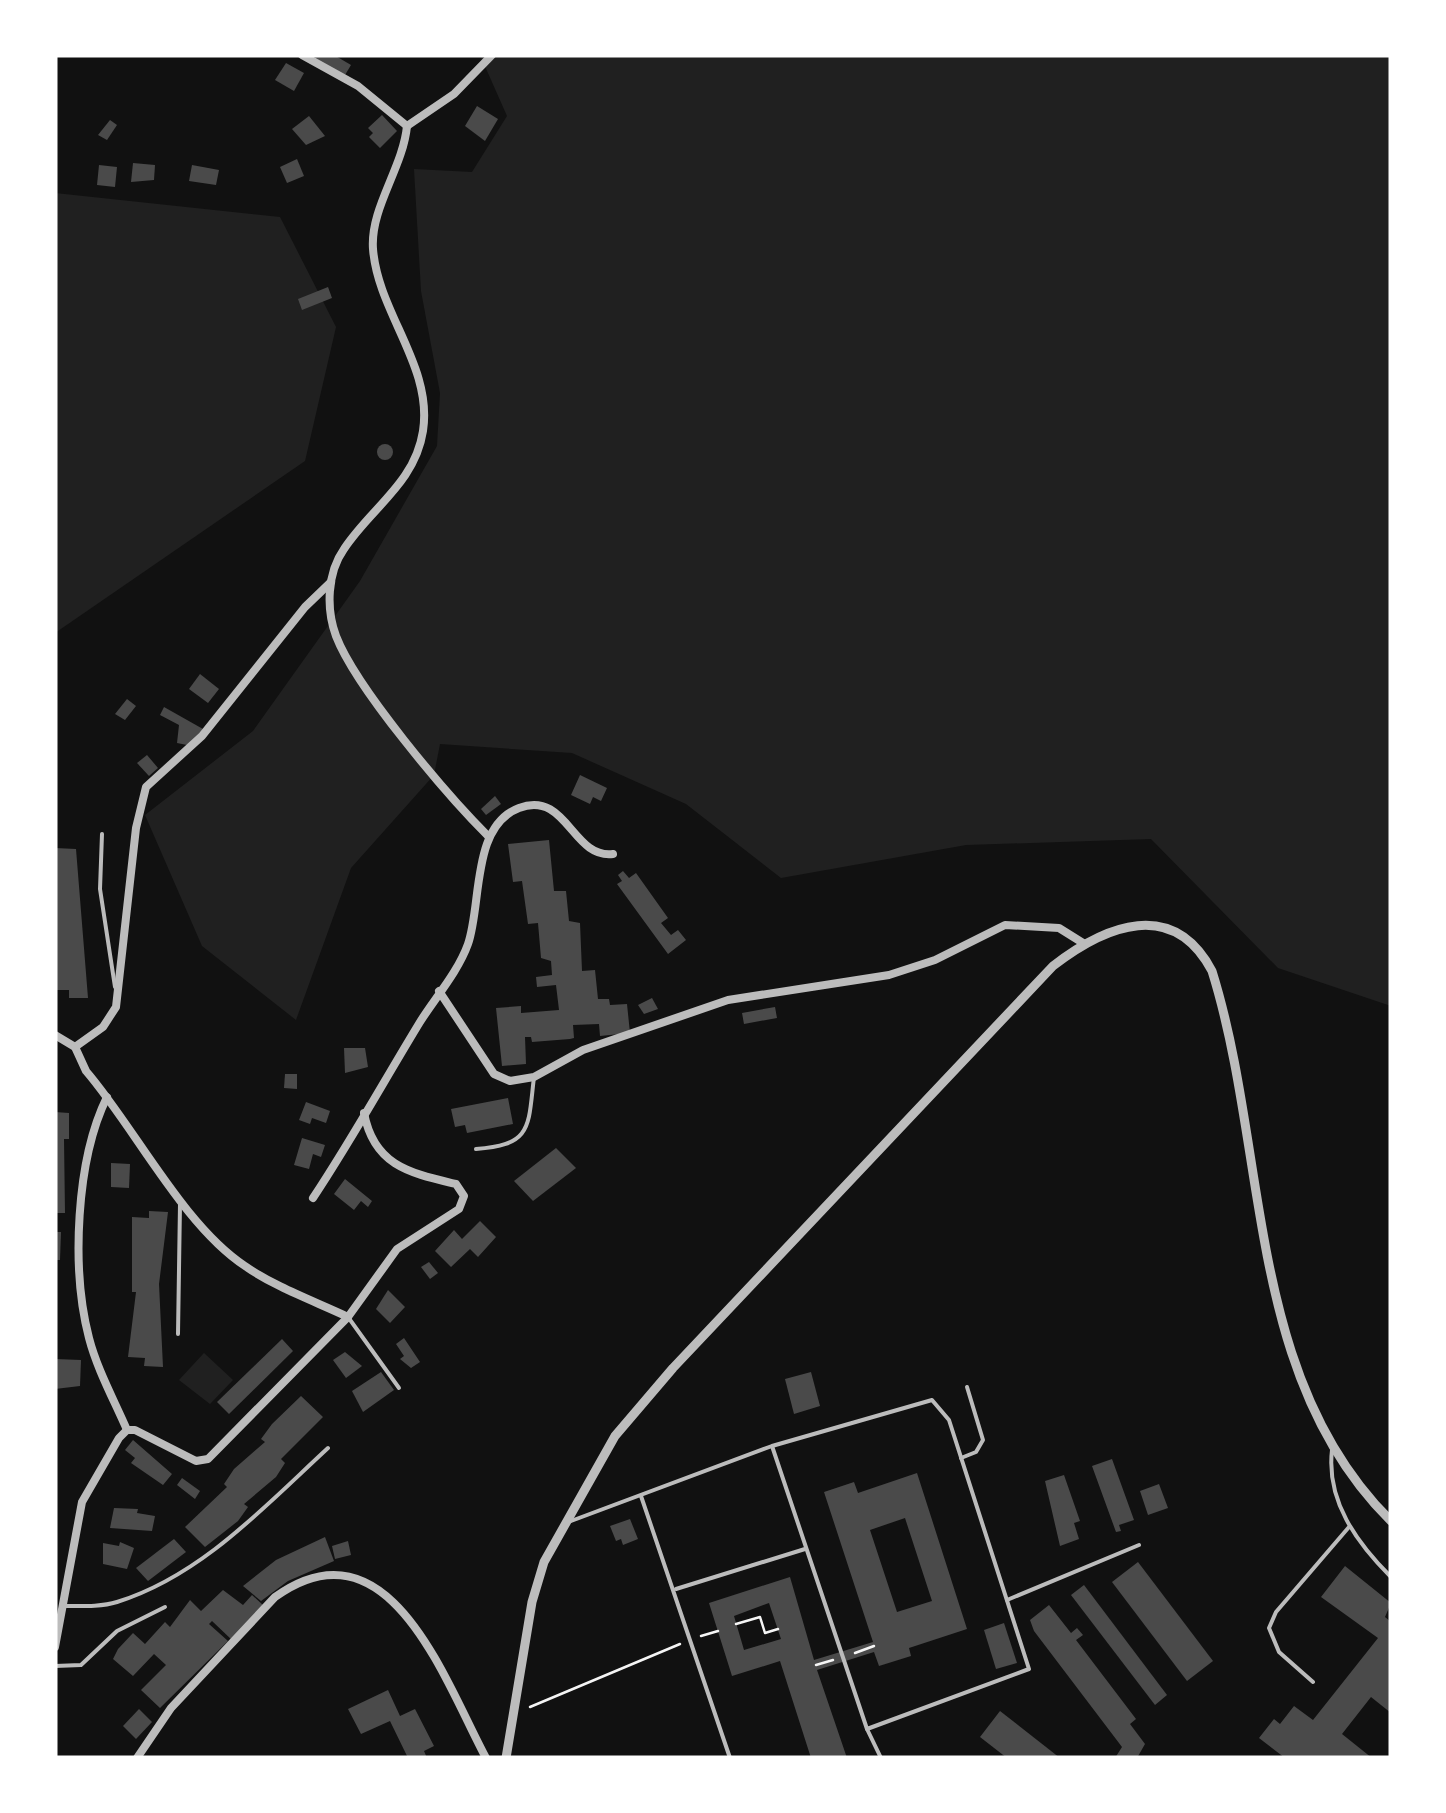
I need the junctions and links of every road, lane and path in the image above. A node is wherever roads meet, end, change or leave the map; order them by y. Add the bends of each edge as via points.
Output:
1 (302, 55) edge
2 (492, 55) edge
3 (407, 126) junction
4 (331, 582) junction
5 (102, 834) dead end
6 (488, 836) junction
7 (613, 854) dead end
8 (1084, 942) junction
9 (439, 992) junction
10 (117, 997) junction
11 (55, 1035) edge
12 (75, 1047) junction
13 (534, 1077) junction
14 (107, 1097) junction
15 (364, 1114) junction
16 (476, 1149) dead end
17 (180, 1198) junction
18 (312, 1198) dead end
19 (348, 1318) junction
20 (178, 1334) dead end
21 (400, 1388) dead end
22 (967, 1388) dead end
23 (127, 1430) junction
24 (772, 1446) junction
25 (328, 1448) dead end
26 (1332, 1450) junction
27 (961, 1458) junction
28 (640, 1496) junction
29 (1391, 1521) edge
30 (568, 1522) junction
31 (1349, 1527) junction
32 (1139, 1545) dead end
33 (806, 1548) junction
34 (1391, 1577) edge
35 (676, 1589) junction
36 (1007, 1600) junction
37 (64, 1606) junction
38 (166, 1607) dead end
39 (736, 1624) dead end
40 (778, 1629) dead end
41 (718, 1631) dead end
42 (692, 1639) junction
43 (55, 1647) edge
44 (55, 1666) edge
45 (1313, 1682) dead end
46 (515, 1714) junction
47 (867, 1728) junction
48 (137, 1758) edge
49 (486, 1758) edge
50 (506, 1758) edge
51 (730, 1758) edge
52 (882, 1758) edge

1 - 3 street via 358,86
2 - 3 street via 454,94
3 - 4 street via 373,252 419,378 424,426 406,474 344,548
4 - 6 street via 330,616 344,654
4 - 10 street via 202,736 146,787
5 - 10 lane via 100,889
6 - 7 street via 519,808 539,806 562,814 585,846 601,856
6 - 9 street via 467,947
8 - 13 street via 1059,928 1005,926 889,975 728,1000 570,1056
8 - 26 street via 1156,926 1185,935 1212,971 1287,1340
8 - 30 street via 985,1036 645,1398
9 - 13 street via 494,1074 510,1081
9 - 15 street
10 - 12 street via 103,1027
11 - 12 street
12 - 14 street
13 - 16 lane via 521,1138
14 - 17 street
14 - 23 street via 84,1169 81,1276 90,1341
15 - 18 street
15 - 19 street via 375,1147 406,1172 456,1184 464,1196 459,1209 397,1249
17 - 19 street via 246,1268
17 - 20 lane
19 - 21 lane
19 - 23 street via 208,1459 196,1461
22 - 27 lane via 983,1440
23 - 37 street via 82,1502
24 - 27 lane via 932,1400 949,1420
24 - 28 lane
24 - 33 lane
25 - 37 lane via 195,1563 116,1603
26 - 29 street
26 - 31 lane via 1330,1470
27 - 36 lane
28 - 30 lane
28 - 35 lane
30 - 46 street via 538,1578
31 - 34 lane
31 - 45 lane via 1269,1628 1279,1652
32 - 36 lane
33 - 35 lane
33 - 47 lane
35 - 42 lane
36 - 47 lane via 1029,1669
37 - 43 street
38 - 44 lane via 117,1631 81,1665
39 - 40 path via 760,1616 765,1633
41 - 42 path
42 - 46 path
42 - 51 lane
46 - 50 street
47 - 52 lane
48 - 49 street via 172,1708 275,1597 322,1576 368,1584 391,1596 412,1620

